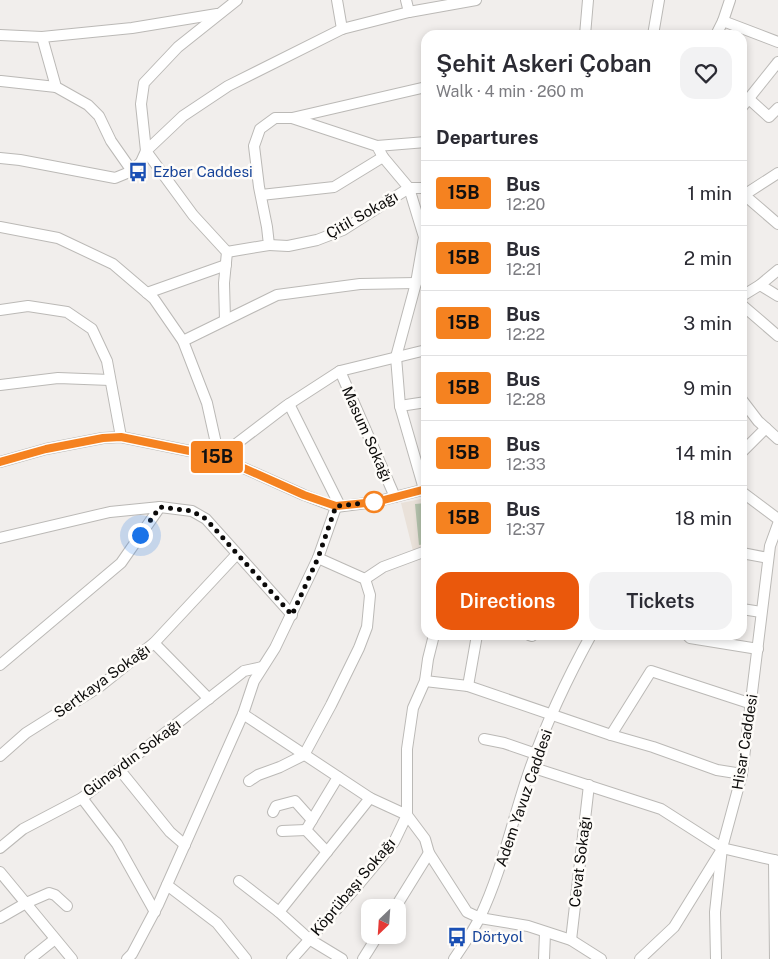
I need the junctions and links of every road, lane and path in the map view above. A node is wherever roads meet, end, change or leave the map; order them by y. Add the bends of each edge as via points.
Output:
1 (236, 0) edge
2 (336, 0) edge
3 (406, 0) edge
4 (476, 0) edge
5 (588, 0) edge
6 (659, 0) edge
7 (730, 0) edge
8 (409, 12) junction
9 (218, 14) junction
10 (723, 21) junction
11 (342, 29) junction
12 (585, 30) edge
13 (654, 30) edge
14 (718, 30) edge
15 (747, 30) edge
16 (747, 30) edge
17 (0, 35) edge
18 (42, 37) junction
19 (778, 42) edge
20 (778, 62) edge
21 (2, 81) dead end
22 (56, 87) junction
23 (421, 88) edge
24 (747, 102) edge
25 (747, 104) edge
26 (778, 108) edge
27 (292, 118) junction
28 (421, 142) edge
29 (377, 146) junction
30 (146, 151) junction
31 (383, 157) junction
32 (0, 158) edge
33 (132, 171) junction
34 (778, 173) edge
35 (409, 188) junction
36 (421, 188) edge
37 (747, 192) edge
38 (261, 194) junction
39 (747, 197) edge
40 (778, 224) edge
41 (0, 227) edge
42 (421, 227) edge
43 (269, 245) junction
44 (227, 252) junction
45 (421, 254) edge
46 (226, 265) junction
47 (778, 270) edge
48 (416, 283) junction
49 (760, 286) junction
50 (747, 291) edge
51 (147, 293) junction
52 (778, 296) edge
53 (0, 310) edge
54 (747, 310) edge
55 (225, 320) junction
56 (778, 336) edge
57 (183, 341) junction
58 (421, 351) edge
59 (396, 357) junction
60 (340, 371) junction
61 (110, 380) junction
62 (0, 384) edge
63 (421, 403) edge
64 (289, 404) junction
65 (400, 406) junction
66 (747, 407) edge
67 (766, 428) junction
68 (121, 437) junction
69 (778, 439) edge
70 (747, 447) edge
71 (219, 457) junction
72 (0, 462) edge
73 (421, 476) edge
74 (421, 490) edge
75 (747, 496) edge
76 (395, 497) junction
77 (338, 506) junction
78 (160, 507) junction
79 (778, 519) edge
80 (778, 524) edge
81 (0, 538) edge
82 (421, 553) edge
83 (747, 553) edge
84 (237, 554) junction
85 (318, 558) junction
86 (768, 558) junction
87 (365, 579) junction
88 (747, 610) edge
89 (761, 612) junction
90 (292, 615) junction
91 (433, 640) edge
92 (476, 640) edge
93 (587, 640) edge
94 (702, 640) edge
95 (154, 643) junction
96 (758, 649) junction
97 (0, 665) edge
98 (262, 667) junction
99 (425, 681) junction
100 (468, 686) junction
101 (209, 699) junction
102 (752, 704) junction
103 (243, 714) junction
104 (552, 715) junction
105 (611, 735) junction
106 (484, 739) dead end
107 (536, 754) junction
108 (304, 755) junction
109 (0, 756) edge
110 (531, 767) junction
111 (119, 769) junction
112 (742, 774) junction
113 (338, 777) junction
114 (248, 781) dead end
115 (589, 785) junction
116 (82, 798) junction
117 (370, 798) junction
118 (273, 812) dead end
119 (406, 815) junction
120 (312, 820) junction
121 (306, 830) junction
122 (282, 831) dead end
123 (185, 844) junction
124 (0, 848) edge
125 (722, 848) junction
126 (327, 852) junction
127 (428, 853) junction
128 (776, 861) edge
129 (0, 872) edge
130 (239, 881) dead end
131 (167, 885) junction
132 (400, 899) edge
133 (26, 903) junction
134 (67, 906) dead end
135 (155, 912) junction
136 (279, 912) junction
137 (0, 918) edge
138 (480, 918) junction
139 (545, 932) junction
140 (55, 939) junction
141 (309, 939) junction
142 (571, 940) junction
143 (373, 944) edge
144 (131, 957) edge
145 (240, 957) edge
146 (30, 959) edge
147 (72, 959) edge
148 (292, 959) edge
149 (342, 959) edge
150 (364, 959) edge
151 (454, 959) edge
152 (544, 959) edge
153 (601, 959) edge
154 (640, 959) edge
155 (716, 959) edge
156 (775, 959) edge

1 - 9 street
2 - 11 street
3 - 8 street
4 - 8 street
5 - 12 street
6 - 13 street
7 - 10 street
8 - 11 street
9 - 18 street via 132,28
9 - 30 street via 178,47 144,83 141,104
10 - 14 street
10 - 15 street
11 - 30 street via 228,86 183,116
16 - 19 street
17 - 18 street
18 - 22 street
20 - 24 street
21 - 22 street
22 - 33 street via 88,105 99,116 111,141
23 - 27 street
25 - 26 street via 769,117
27 - 29 street
27 - 38 street via 275,118 260,129 254,146
28 - 29 street
29 - 31 street
30 - 33 street
30 - 44 street via 193,215
31 - 35 street
31 - 38 street via 334,188
32 - 33 street via 115,178
34 - 37 street
35 - 36 street, Çitil Sokağı
35 - 42 street
35 - 43 street, Çitil Sokağı via 343,230 288,246
38 - 43 street
39 - 40 street
41 - 51 street via 58,238 113,264
43 - 44 street, Çitil Sokağı
44 - 46 street
45 - 48 street
46 - 51 street
46 - 55 street
47 - 49 street
48 - 55 street via 360,284 277,295
48 - 59 street
49 - 50 street
49 - 52 street
51 - 57 street
53 - 61 street via 28,306 67,312 92,329 107,360
54 - 56 street
55 - 57 street
57 - 71 street via 208,404
58 - 59 street
59 - 60 street
59 - 65 street
60 - 64 street
60 - 76 street, Masum Sokağı
61 - 62 street via 58,378
61 - 68 street
63 - 65 street
64 - 71 street
64 - 77 street
65 - 73 street
66 - 67 street
67 - 69 street
67 - 70 street
68 - 71 street
68 - 72 street via 46,449
71 - 77 street via 304,495
74 - 76 street
75 - 79 street
76 - 77 street
77 - 85 street
78 - 81 street via 110,512
78 - 84 street via 192,511 206,519
78 - 97 street via 121,563
80 - 86 street, Hisar Caddesi
82 - 87 street
83 - 86 street
84 - 90 street
84 - 95 street, Sertkaya Sokağı
85 - 87 street
85 - 90 street
86 - 89 street, Hisar Caddesi
87 - 108 street via 370,596 367,627
88 - 89 street
89 - 96 street, Hisar Caddesi
90 - 98 street
91 - 99 street, Köprübaşı Sokağı
92 - 100 street
93 - 104 street, Adem Yavuz Caddesi
94 - 96 street
95 - 101 street
95 - 109 street, Sertkaya Sokağı via 99,687 26,733
96 - 102 street, Hisar Caddesi
98 - 101 street, Günaydın Sokağı via 244,671
98 - 103 street
99 - 100 street
99 - 119 street, Köprübaşı Sokağı via 413,708 407,749
100 - 104 street
101 - 111 street, Günaydın Sokağı
102 - 105 street via 651,671
102 - 112 street, Hisar Caddesi
103 - 108 street
103 - 123 street
104 - 105 street
104 - 107 street, Adem Yavuz Caddesi
105 - 112 street via 717,770
106 - 107 street
107 - 110 street, Adem Yavuz Caddesi
108 - 113 street
108 - 114 street
110 - 115 street
110 - 138 street, Adem Yavuz Caddesi via 499,871
111 - 116 street, Günaydın Sokağı
111 - 123 street via 170,832
112 - 125 street, Hisar Caddesi
113 - 117 street
113 - 120 street
115 - 125 street via 661,809
115 - 142 street, Cevat Sokağı
116 - 124 street, Günaydın Sokağı via 23,829
116 - 135 street via 117,844
117 - 119 street
117 - 126 street
118 - 120 street via 276,806 296,801
119 - 127 street via 425,839
119 - 141 street, Köprübaşı Sokağı via 394,842
120 - 121 street
121 - 122 street
121 - 126 street
123 - 131 street
125 - 128 street
125 - 154 street via 674,927
125 - 155 street, Hisar Caddesi via 715,912
126 - 136 street
127 - 132 street
127 - 138 street via 467,912
128 - 156 street
129 - 133 street
130 - 136 street
131 - 135 street
131 - 145 street via 217,923
133 - 134 street via 49,893
133 - 137 street
133 - 140 street
135 - 144 street
136 - 141 street
138 - 139 street
138 - 151 street, Adem Yavuz Caddesi
139 - 142 street
139 - 152 street
140 - 146 street
140 - 147 street
141 - 148 street, Köprübaşı Sokağı
141 - 149 street
142 - 153 street
143 - 150 street

